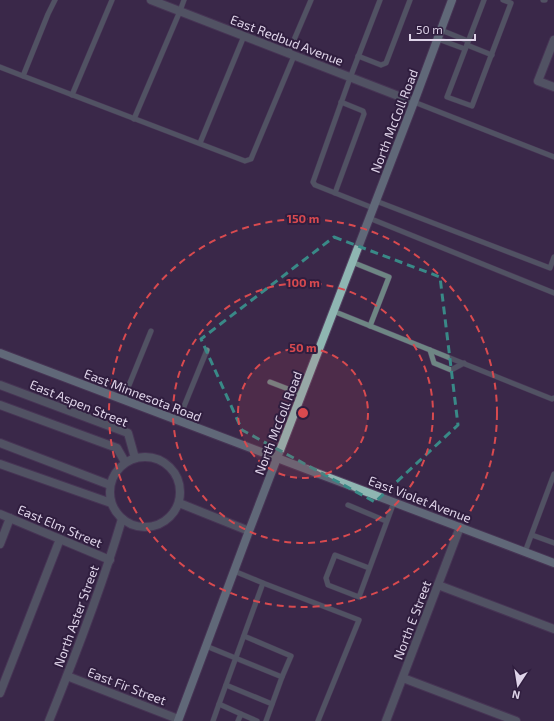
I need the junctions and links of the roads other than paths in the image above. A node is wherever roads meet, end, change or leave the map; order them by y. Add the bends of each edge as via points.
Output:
1 (55, 0) edge
2 (112, 0) edge
3 (151, 0) edge
4 (184, 0) edge
5 (311, 0) edge
6 (380, 0) edge
7 (410, 0) edge
8 (452, 0) edge
9 (484, 0) edge
10 (503, 0) edge
11 (180, 11) junction
12 (441, 30) junction
13 (244, 36) junction
14 (438, 39) junction
15 (554, 40) edge
16 (467, 45) junction
17 (291, 55) junction
18 (492, 55) junction
19 (358, 56) junction
20 (0, 67) edge
21 (22, 76) junction
22 (350, 78) junction
23 (554, 87) edge
24 (72, 95) junction
25 (341, 102) junction
26 (414, 102) junction
27 (134, 119) junction
28 (200, 143) junction
29 (554, 157) edge
30 (335, 193) junction
31 (375, 204) junction
32 (369, 218) junction
33 (554, 257) edge
34 (352, 262) junction
35 (552, 268) edge
36 (554, 293) edge
37 (334, 311) junction
38 (370, 326) junction
39 (151, 331) dead end
40 (206, 350) dead end
41 (430, 350) junction
42 (0, 353) edge
43 (464, 363) junction
44 (270, 382) dead end
45 (0, 385) edge
46 (301, 394) junction
47 (554, 398) edge
48 (123, 400) junction
49 (0, 405) edge
50 (178, 421) junction
51 (0, 443) edge
52 (135, 458) junction
53 (277, 458) junction
54 (125, 462) junction
55 (0, 464) edge
56 (554, 474) edge
57 (110, 485) junction
58 (394, 502) junction
59 (111, 503) junction
60 (179, 503) junction
61 (348, 505) dead end
62 (0, 514) edge
63 (10, 518) junction
64 (122, 519) junction
65 (386, 521) junction
66 (460, 527) junction
67 (249, 530) junction
68 (532, 534) junction
69 (60, 539) junction
70 (554, 543) edge
71 (0, 544) edge
72 (525, 552) junction
73 (110, 560) junction
74 (554, 563) edge
75 (369, 568) junction
76 (234, 571) junction
77 (263, 583) junction
78 (438, 585) junction
79 (554, 629) edge
80 (244, 636) junction
81 (206, 646) junction
82 (236, 658) junction
83 (67, 676) junction
84 (282, 677) junction
85 (403, 678) junction
86 (226, 685) junction
87 (0, 693) edge
88 (219, 704) junction
89 (272, 704) junction
90 (240, 714) junction
91 (178, 720) edge
92 (49, 721) edge
93 (213, 721) edge
94 (238, 721) edge
95 (257, 721) edge
96 (266, 721) edge
97 (318, 721) edge
98 (386, 721) edge
99 (516, 721) edge

1 - 21 lane
2 - 24 lane
3 - 11 street, East Redbud Avenue
4 - 11 lane
5 - 17 lane
6 - 19 lane
7 - 19 lane via 386,63 381,65
8 - 12 main road, North McColl Road
9 - 16 lane
10 - 18 lane via 511,3
11 - 13 street, East Redbud Avenue
11 - 27 lane
12 - 14 main road, North McColl Road
12 - 16 lane
13 - 17 street, East Redbud Avenue
13 - 28 lane
14 - 16 lane
14 - 26 main road, North McColl Road
15 - 23 street via 538,81
16 - 18 lane
16 - 18 lane via 447,97 472,106
17 - 22 street, East Redbud Avenue
17 - 28 lane via 251,159 245,161
19 - 22 lane
20 - 21 lane
21 - 24 lane
22 - 25 lane
22 - 26 street, East Redbud Avenue
24 - 27 lane
25 - 30 lane via 313,182
25 - 30 lane via 364,111 364,114
26 - 29 lane
26 - 31 main road, North McColl Road
27 - 28 lane
30 - 31 lane
31 - 32 main road, North McColl Road
31 - 35 lane
32 - 34 main road, North McColl Road
32 - 36 lane
33 - 35 lane
34 - 37 main road, North McColl Road
34 - 38 lane via 389,277
37 - 38 lane
37 - 46 main road, North McColl Road
38 - 41 lane
39 - 48 lane
40 - 50 lane
41 - 43 lane
41 - 43 lane via 434,363 445,368 451,370
42 - 48 main road, East Minnesota Road
43 - 47 lane
44 - 46 lane
45 - 52 street, East Aspen Street via 128,433
46 - 53 main road, North McColl Road
48 - 50 main road, East Minnesota Road
49 - 54 street via 117,448
50 - 53 main road, East Minnesota Road
51 - 57 street
52 - 54 street
52 - 60 street via 157,458 174,471 181,492
53 - 58 main road, East Violet Avenue
53 - 67 main road, North McColl Road
54 - 57 street via 118,468
55 - 59 street
56 - 68 lane
57 - 59 street
58 - 65 lane
58 - 66 main road, East Violet Avenue
59 - 64 street
60 - 64 street via 166,521 155,526 132,525
60 - 67 street
61 - 65 lane
62 - 63 street, East Elm Street
63 - 69 street, East Elm Street
63 - 71 street
64 - 73 street, North Aster Street
65 - 75 lane
66 - 72 main road, East Violet Avenue
66 - 78 street, North E Street
67 - 76 main road, North McColl Road
68 - 70 lane
68 - 72 lane
69 - 73 street, East Elm Street
69 - 87 street
72 - 74 main road, East Violet Avenue
73 - 83 street, North Aster Street
75 - 75 lane via 359,597 328,585 326,578 335,555
76 - 77 lane
76 - 81 main road, North McColl Road
77 - 80 lane
77 - 97 lane via 358,620
78 - 79 street
78 - 85 street, North E Street
80 - 82 lane
80 - 84 lane via 291,656
81 - 82 lane
81 - 91 main road, North McColl Road
82 - 84 lane
82 - 86 lane
83 - 91 street, East Fir Street
83 - 92 street, North Aster Street
84 - 89 lane
85 - 98 street, North E Street
85 - 99 street
86 - 88 lane
86 - 89 lane
88 - 90 lane
88 - 93 lane
89 - 96 lane
90 - 94 lane
90 - 95 lane

